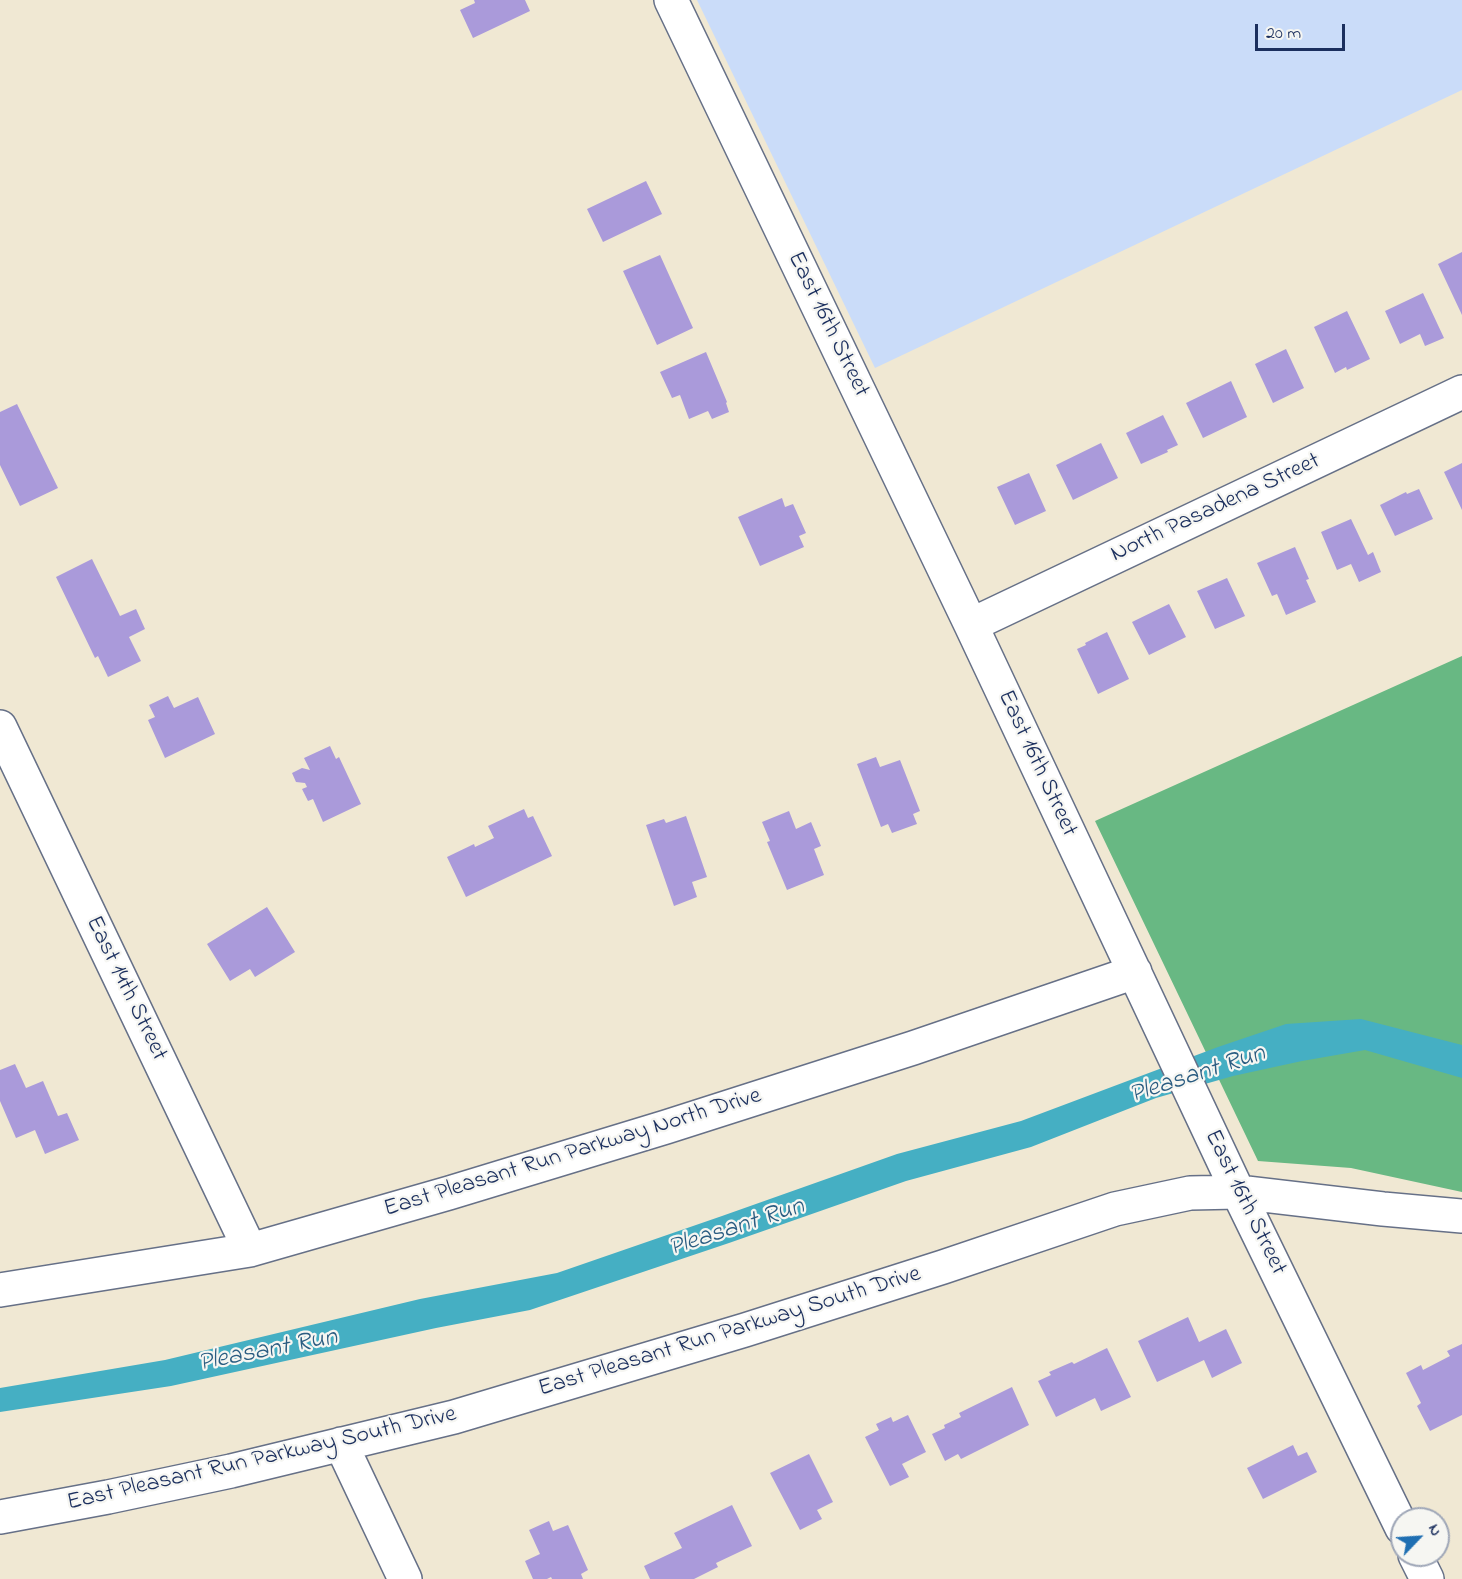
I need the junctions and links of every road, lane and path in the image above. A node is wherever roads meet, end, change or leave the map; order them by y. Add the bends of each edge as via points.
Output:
1 (671, 0) edge
2 (1462, 392) edge
3 (971, 625) junction
4 (0, 728) edge
5 (1135, 972) junction
6 (1238, 1192) junction
7 (1462, 1216) edge
8 (250, 1250) junction
9 (0, 1290) edge
10 (341, 1444) junction
11 (1392, 1507) edge
12 (0, 1517) edge
13 (405, 1579) edge

1 - 3 street, East 16th Street
2 - 3 street, North Pasadena Street
3 - 5 street, East 16th Street
4 - 8 street, East 14th Street
5 - 6 street, East 16th Street
5 - 8 street, East Pleasant Run Parkway North Drive via 666,1127
6 - 7 street, East Pleasant Run Parkway South Drive
6 - 10 street, East Pleasant Run Parkway South Drive via 1190,1192 1115,1209 723,1337 454,1417
6 - 11 street, East 16th Street
8 - 9 street, East Pleasant Run Parkway North Drive
10 - 12 street, East Pleasant Run Parkway South Drive
10 - 13 street

